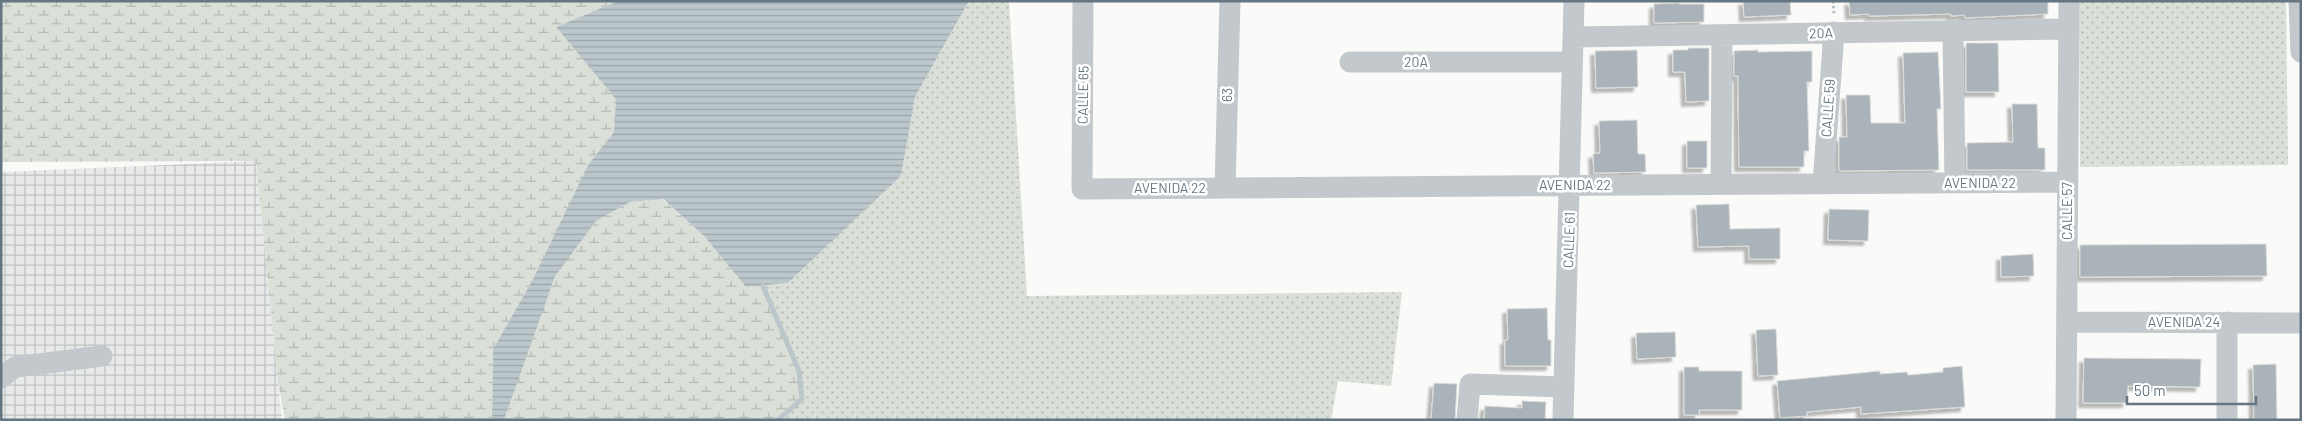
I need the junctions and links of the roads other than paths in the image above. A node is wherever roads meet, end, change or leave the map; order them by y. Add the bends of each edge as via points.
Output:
1 (1084, 1) edge
2 (1230, 1) edge
3 (1574, 1) edge
4 (2069, 1) edge
5 (2300, 1) edge
6 (2068, 28) junction
7 (1834, 32) junction
8 (1953, 32) junction
9 (1722, 36) junction
10 (1574, 37) junction
11 (2301, 52) edge
12 (1350, 62) dead end
13 (1572, 62) junction
14 (2068, 182) junction
15 (1955, 183) junction
16 (1720, 184) junction
17 (1823, 184) junction
18 (1570, 185) junction
19 (1225, 188) junction
20 (1082, 189) joint
21 (2066, 322) junction
22 (2227, 322) junction
23 (2301, 323) edge
24 (102, 356) dead end
25 (1, 378) edge
26 (1564, 387) junction
27 (1467, 420) edge
28 (1563, 420) edge
29 (2066, 420) edge
30 (2227, 420) edge

1 - 20 street, CALLE 65
2 - 19 street, 63
3 - 10 street, CALLE 61
4 - 6 street, CALLE 57
5 - 11 street
6 - 8 street, 20A
6 - 14 street, CALLE 57
7 - 8 street, 20A
7 - 9 street, 20A
7 - 17 street, CALLE 59
8 - 15 street
9 - 10 street, 20A
9 - 16 street
10 - 13 street, CALLE 61
12 - 13 street, 20A
13 - 18 street, CALLE 61
14 - 15 street, AVENIDA 22
14 - 21 street, CALLE 57
15 - 17 street, AVENIDA 22
16 - 17 street, AVENIDA 22
16 - 18 street, AVENIDA 22
18 - 19 street, AVENIDA 22
18 - 26 street, CALLE 61
19 - 20 street, AVENIDA 22
21 - 22 street, AVENIDA 24
21 - 29 street, CALLE 57
22 - 23 street, AVENIDA 24
22 - 30 street
24 - 25 street via 15,366
26 - 27 street via 1470,384
26 - 28 street, CALLE 61

